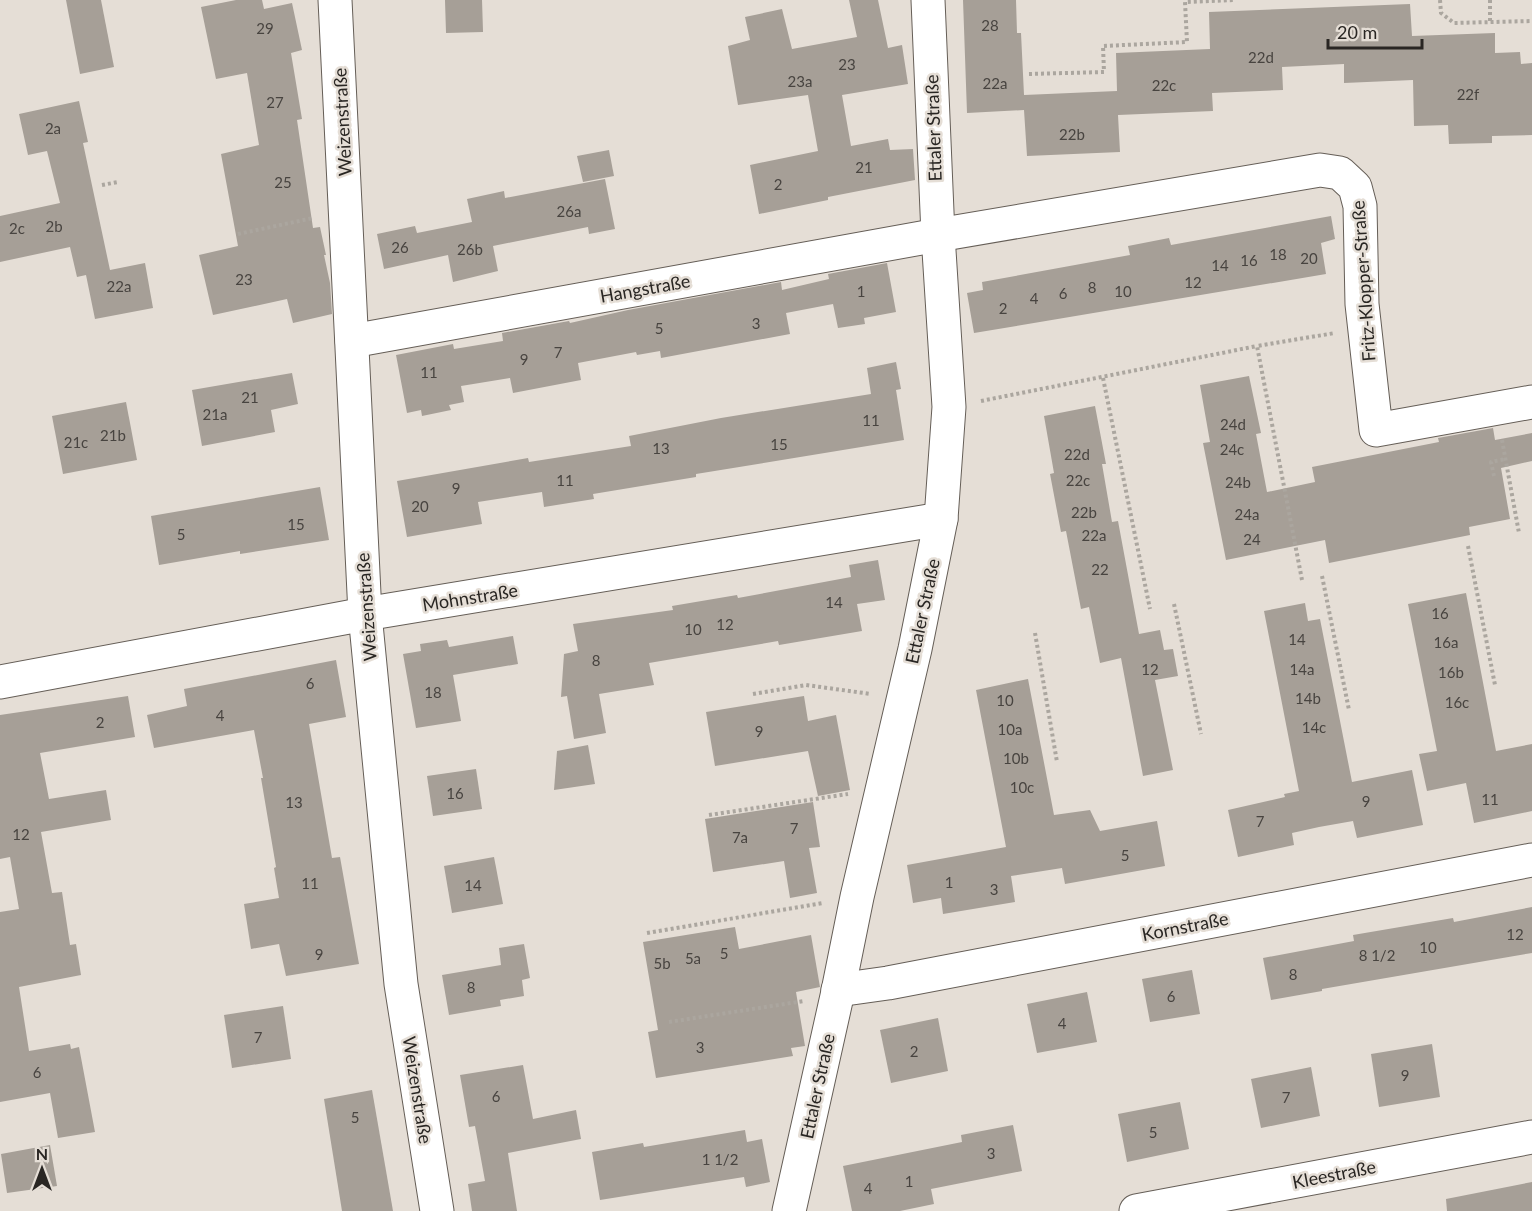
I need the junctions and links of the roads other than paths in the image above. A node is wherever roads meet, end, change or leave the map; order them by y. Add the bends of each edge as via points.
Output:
1 (335, 0) edge
2 (928, 0) edge
3 (938, 235) junction
4 (352, 341) junction
5 (1532, 402) edge
6 (941, 519) junction
7 (365, 614) junction
8 (0, 682) edge
9 (1532, 860) edge
10 (838, 993) junction
11 (1532, 1137) edge
12 (437, 1211) edge
13 (789, 1211) edge
14 (1136, 1211) edge

1 - 4 street, Weizenstraße
2 - 3 street, Ettaler Straße
3 - 4 street, Hangstraße
3 - 5 street, Fritz-Klopper-Straße via 1320,170 1340,173 1355,187 1360,206 1362,304 1376,430
3 - 6 street, Ettaler Straße via 949,407
4 - 7 street, Weizenstraße
6 - 7 street, Mohnstraße
6 - 10 street, Ettaler Straße
7 - 8 street, Mohnstraße
7 - 12 street, Weizenstraße via 401,984
9 - 10 street, Kornstraße
10 - 13 street, Ettaler Straße
11 - 14 street, Kleestraße

